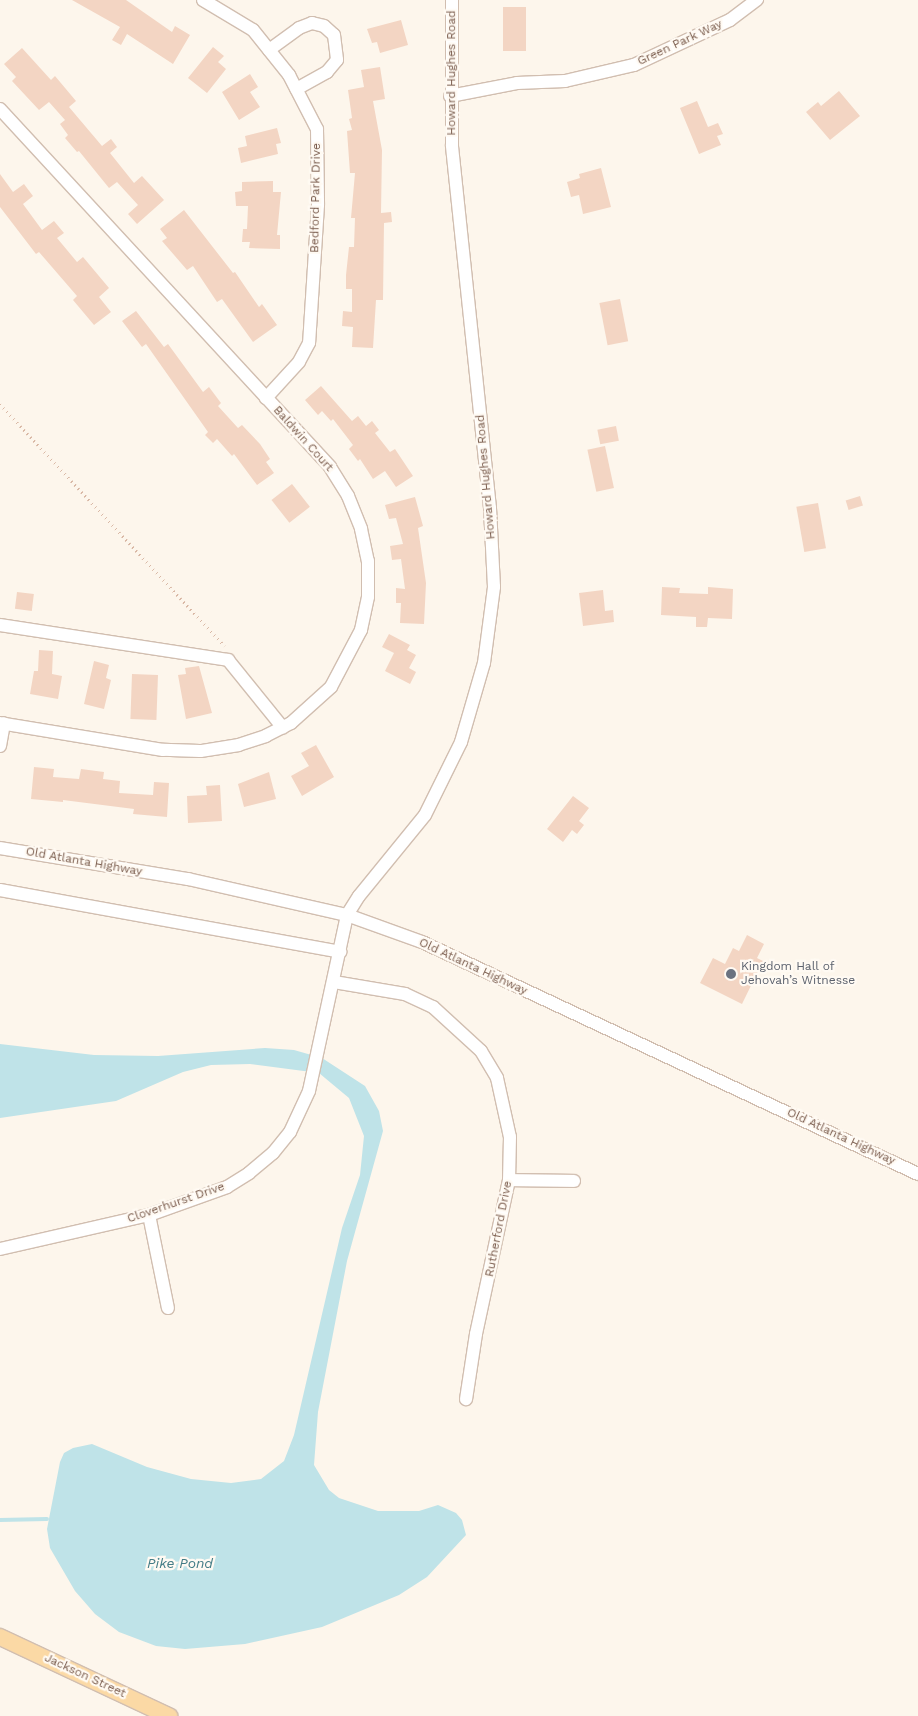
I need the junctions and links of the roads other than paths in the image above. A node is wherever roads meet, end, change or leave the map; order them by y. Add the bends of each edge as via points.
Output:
1 (203, 0) edge
2 (452, 0) edge
3 (757, 0) edge
4 (269, 50) junction
5 (296, 89) junction
6 (450, 96) junction
7 (0, 109) edge
8 (266, 398) junction
9 (0, 625) edge
10 (2, 723) edge
11 (283, 728) junction
12 (0, 746) edge
13 (0, 848) edge
14 (0, 890) edge
15 (347, 915) junction
16 (340, 952) junction
17 (334, 982) junction
18 (918, 1174) edge
19 (510, 1180) junction
20 (574, 1181) dead end
21 (148, 1215) junction
22 (0, 1249) edge
23 (168, 1308) dead end
24 (466, 1399) dead end
25 (0, 1637) edge
26 (169, 1716) edge

1 - 4 street, Bedford Park Drive via 253,30
2 - 6 street, Howard Hughes Road
3 - 6 street, Green Park Way via 730,20 634,65 565,81 517,83
4 - 5 street, Bedford Park Drive
4 - 5 street via 299,28 312,23 324,26 334,35 337,60 327,72
5 - 8 street, Bedford Park Drive via 318,130 318,205 309,343 299,362
6 - 15 street, Howard Hughes Road via 462,260 490,508 494,587 492,623 475,698 444,778 424,816
7 - 8 street, Baldwin Court
8 - 11 street, Baldwin Court via 330,467 348,496 361,529 368,562 368,597 361,630 350,657 331,687
9 - 11 street via 228,660
10 - 11 street, Baldwin Court via 163,750 200,751 239,746
10 - 12 street
13 - 15 street, Old Atlanta Highway via 188,879
14 - 16 street
15 - 16 street, Cloverhurst Drive
15 - 18 street, Old Atlanta Highway via 422,942
16 - 17 street, Cloverhurst Drive
17 - 19 street, Rutherford Drive via 405,994 433,1007 481,1051 497,1078 507,1110
17 - 21 street, Cloverhurst Drive via 309,1091 290,1132 273,1153 227,1187
19 - 20 street
19 - 24 street, Rutherford Drive via 476,1334
21 - 22 street, Cloverhurst Drive
21 - 23 street
25 - 26 main road, Jackson Street

